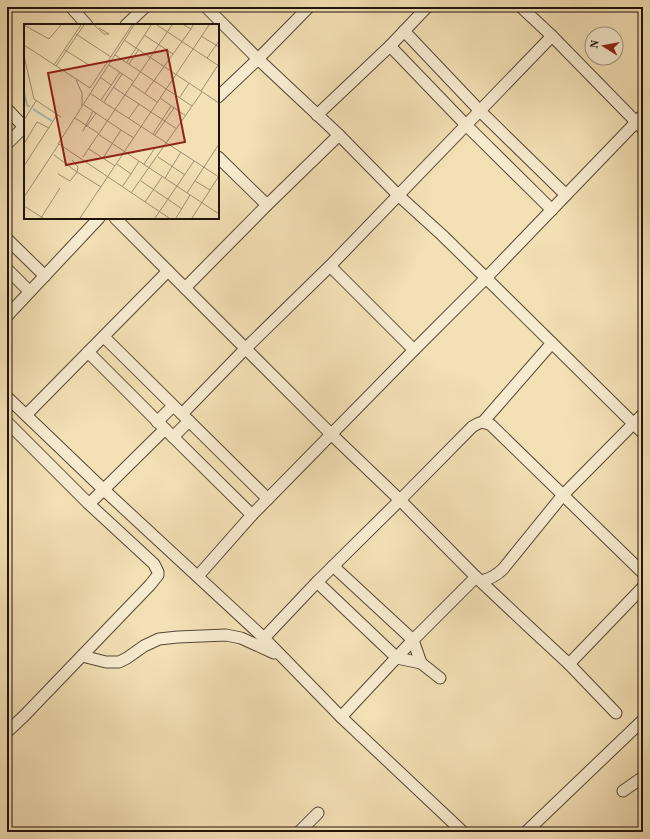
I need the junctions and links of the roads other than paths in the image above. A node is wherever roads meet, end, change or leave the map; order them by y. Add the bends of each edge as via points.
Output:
1 (71, 7) edge
2 (145, 7) edge
3 (206, 7) edge
4 (309, 7) edge
5 (427, 7) edge
6 (521, 7) edge
7 (86, 24) edge
8 (127, 24) edge
9 (404, 31) junction
10 (552, 36) junction
11 (390, 46) junction
12 (258, 59) junction
13 (219, 96) edge
14 (7, 109) edge
15 (480, 111) junction
16 (317, 115) junction
17 (641, 122) edge
18 (466, 125) junction
19 (24, 126) edge
20 (24, 128) edge
21 (339, 135) junction
22 (7, 144) edge
23 (219, 158) edge
24 (398, 195) junction
25 (566, 195) junction
26 (267, 205) junction
27 (552, 210) junction
28 (98, 219) edge
29 (117, 219) edge
30 (7, 239) edge
31 (330, 266) junction
32 (7, 269) edge
33 (168, 271) junction
34 (45, 276) junction
35 (486, 278) junction
36 (185, 288) junction
37 (29, 291) junction
38 (7, 316) edge
39 (104, 337) junction
40 (552, 343) junction
41 (246, 348) junction
42 (414, 350) junction
43 (88, 352) junction
44 (7, 397) edge
45 (173, 406) junction
46 (643, 414) edge
47 (26, 415) junction
48 (185, 418) junction
49 (7, 422) edge
50 (483, 422) junction
51 (633, 423) junction
52 (161, 426) junction
53 (643, 433) edge
54 (331, 434) junction
55 (173, 437) junction
56 (103, 489) junction
57 (563, 495) junction
58 (268, 499) junction
59 (400, 500) junction
60 (88, 504) junction
61 (252, 514) junction
62 (333, 566) junction
63 (643, 573) edge
64 (198, 576) junction
65 (478, 579) junction
66 (317, 582) junction
67 (643, 587) edge
68 (264, 638) junction
69 (413, 640) junction
70 (280, 655) junction
71 (82, 656) junction
72 (397, 658) junction
73 (421, 663) junction
74 (569, 664) junction
75 (440, 678) dead end
76 (616, 713) dead end
77 (341, 717) junction
78 (643, 720) edge
79 (7, 732) edge
80 (643, 777) edge
81 (623, 791) dead end
82 (318, 813) dead end
83 (299, 832) edge
84 (463, 832) edge
85 (526, 832) edge

1 - 7 street
2 - 8 street
3 - 12 street
4 - 12 street
5 - 9 street
6 - 10 street
9 - 11 street
9 - 15 street
10 - 15 street
10 - 17 street
11 - 16 street
11 - 18 street
12 - 13 street
12 - 16 street
14 - 19 street
15 - 18 street
15 - 25 street
16 - 21 street
17 - 25 street
18 - 24 street
18 - 27 street
20 - 22 street
21 - 24 street
21 - 26 street
23 - 26 street
24 - 31 street
24 - 35 street
25 - 27 street
26 - 36 street
27 - 35 street
28 - 34 street
29 - 33 street
30 - 34 street
31 - 41 street
31 - 42 street
32 - 37 street
33 - 36 street
33 - 39 street
34 - 37 street
35 - 40 street
35 - 42 street
36 - 41 street
37 - 38 street
39 - 43 street
39 - 45 street
40 - 50 street
40 - 51 street
41 - 48 street
41 - 54 street
42 - 54 street
43 - 47 street
43 - 52 street
44 - 47 street
45 - 48 street
45 - 52 street
46 - 51 street
47 - 56 street
48 - 55 street
48 - 58 street
49 - 60 street
50 - 57 street via 491,425
50 - 59 street via 472,427
51 - 53 street
51 - 57 street
52 - 55 street
52 - 56 street
54 - 58 street
54 - 59 street
55 - 61 street
56 - 60 street
56 - 64 street
57 - 63 street
57 - 65 street via 498,574 491,578
58 - 61 street
59 - 62 street
59 - 65 street
60 - 71 street via 154,564 158,575
61 - 64 street
62 - 66 street
62 - 69 street
64 - 68 street
65 - 69 street
65 - 74 street
66 - 68 street
66 - 72 street
67 - 74 street
68 - 70 street
69 - 72 street
69 - 73 street
70 - 71 street via 241,638 226,635 160,639 119,662 106,662
70 - 77 street
71 - 79 street
72 - 73 street
72 - 77 street
73 - 75 street
74 - 76 street
77 - 84 street
78 - 85 street
80 - 81 street
82 - 83 street

